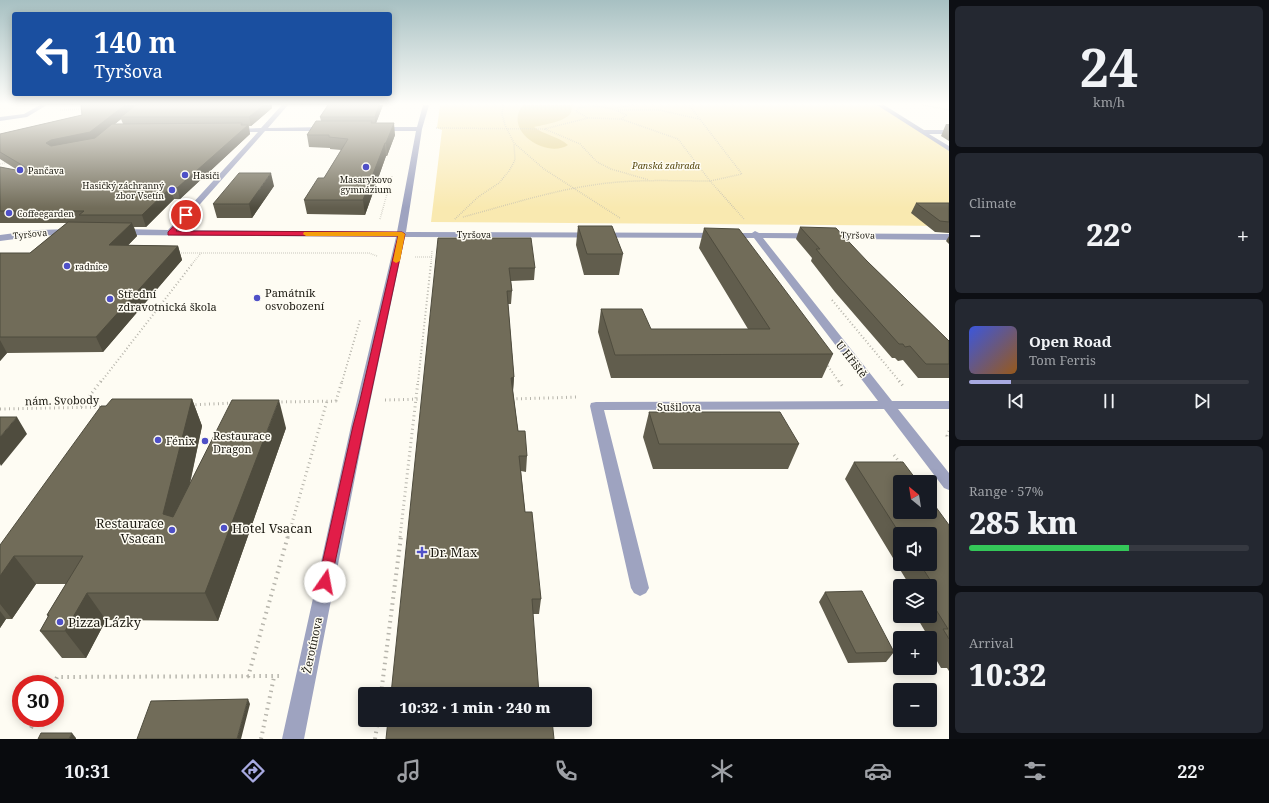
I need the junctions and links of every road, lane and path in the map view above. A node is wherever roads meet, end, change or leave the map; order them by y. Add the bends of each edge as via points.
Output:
1 (254, 139) edge
2 (416, 139) edge
3 (512, 139) edge
4 (569, 139) edge
5 (678, 139) edge
6 (716, 139) edge
7 (934, 139) edge
8 (514, 143) junction
9 (949, 149) edge
10 (16, 161) edge
11 (0, 164) edge
12 (393, 170) dead end
13 (652, 181) junction
14 (710, 181) junction
15 (573, 189) junction
16 (744, 220) dead end
17 (625, 221) dead end
18 (379, 222) dead end
19 (80, 232) edge
20 (110, 232) edge
21 (170, 233) junction
22 (216, 233) junction
23 (402, 234) junction
24 (755, 234) junction
25 (949, 237) edge
26 (0, 238) edge
27 (433, 247) dead end
28 (177, 253) dead end
29 (201, 253) junction
30 (377, 256) dead end
31 (409, 257) dead end
32 (432, 257) junction
33 (828, 295) dead end
34 (362, 314) dead end
35 (823, 360) edge
36 (846, 392) dead end
37 (908, 392) dead end
38 (511, 398) edge
39 (416, 399) junction
40 (424, 399) edge
41 (384, 400) dead end
42 (327, 401) junction
43 (336, 401) junction
44 (340, 401) dead end
45 (272, 402) edge
46 (240, 403) edge
47 (886, 404) junction
48 (184, 405) edge
49 (949, 405) edge
50 (596, 406) junction
51 (81, 407) junction
52 (105, 407) edge
53 (0, 409) edge
54 (949, 431) edge
55 (949, 439) edge
56 (894, 455) dead end
57 (902, 466) edge
58 (949, 484) edge
59 (640, 588) dead end
60 (305, 675) junction
61 (64, 677) edge
62 (248, 677) junction
63 (274, 677) junction
64 (382, 687) edge
65 (377, 727) edge
66 (261, 739) edge
67 (293, 739) edge
68 (375, 739) edge

1 - 21 street
2 - 23 street, Žerotínova
3 - 8 path
4 - 13 path via 580,144 597,162 610,169
5 - 14 path
6 - 14 path via 742,174
7 - 9 street
8 - 15 path via 544,169
8 - 15 path via 514,160 509,171 499,183 478,197 454,220
10 - 11 path
12 - 18 path
13 - 14 path
13 - 15 path via 601,184
14 - 16 path
15 - 17 path
19 - 26 street, Tyršova via 38,233
20 - 21 street, Tyršova
21 - 22 street, Tyršova
22 - 23 street, Tyršova
22 - 29 path
23 - 24 street, Tyršova
23 - 60 street, Žerotínova
24 - 25 street, Tyršova
24 - 47 street, U Hřiště
27 - 32 path
28 - 29 path
29 - 30 path via 369,253
29 - 51 path
31 - 32 path
32 - 39 path
33 - 37 path
34 - 43 path
35 - 36 path
38 - 50 path via 594,396
39 - 40 path
39 - 41 path
39 - 64 path
42 - 43 path
42 - 45 path
42 - 62 path
43 - 44 path
46 - 48 path
47 - 49 street, Sušilova
47 - 50 street, Sušilova
47 - 58 street, U Hřiště
50 - 59 street
51 - 52 path, nám. Svobody
51 - 53 path, nám. Svobody
54 - 55 path
56 - 57 path
60 - 63 path
60 - 67 street, Žerotínova
61 - 62 path
62 - 63 path
63 - 66 path
65 - 68 path

